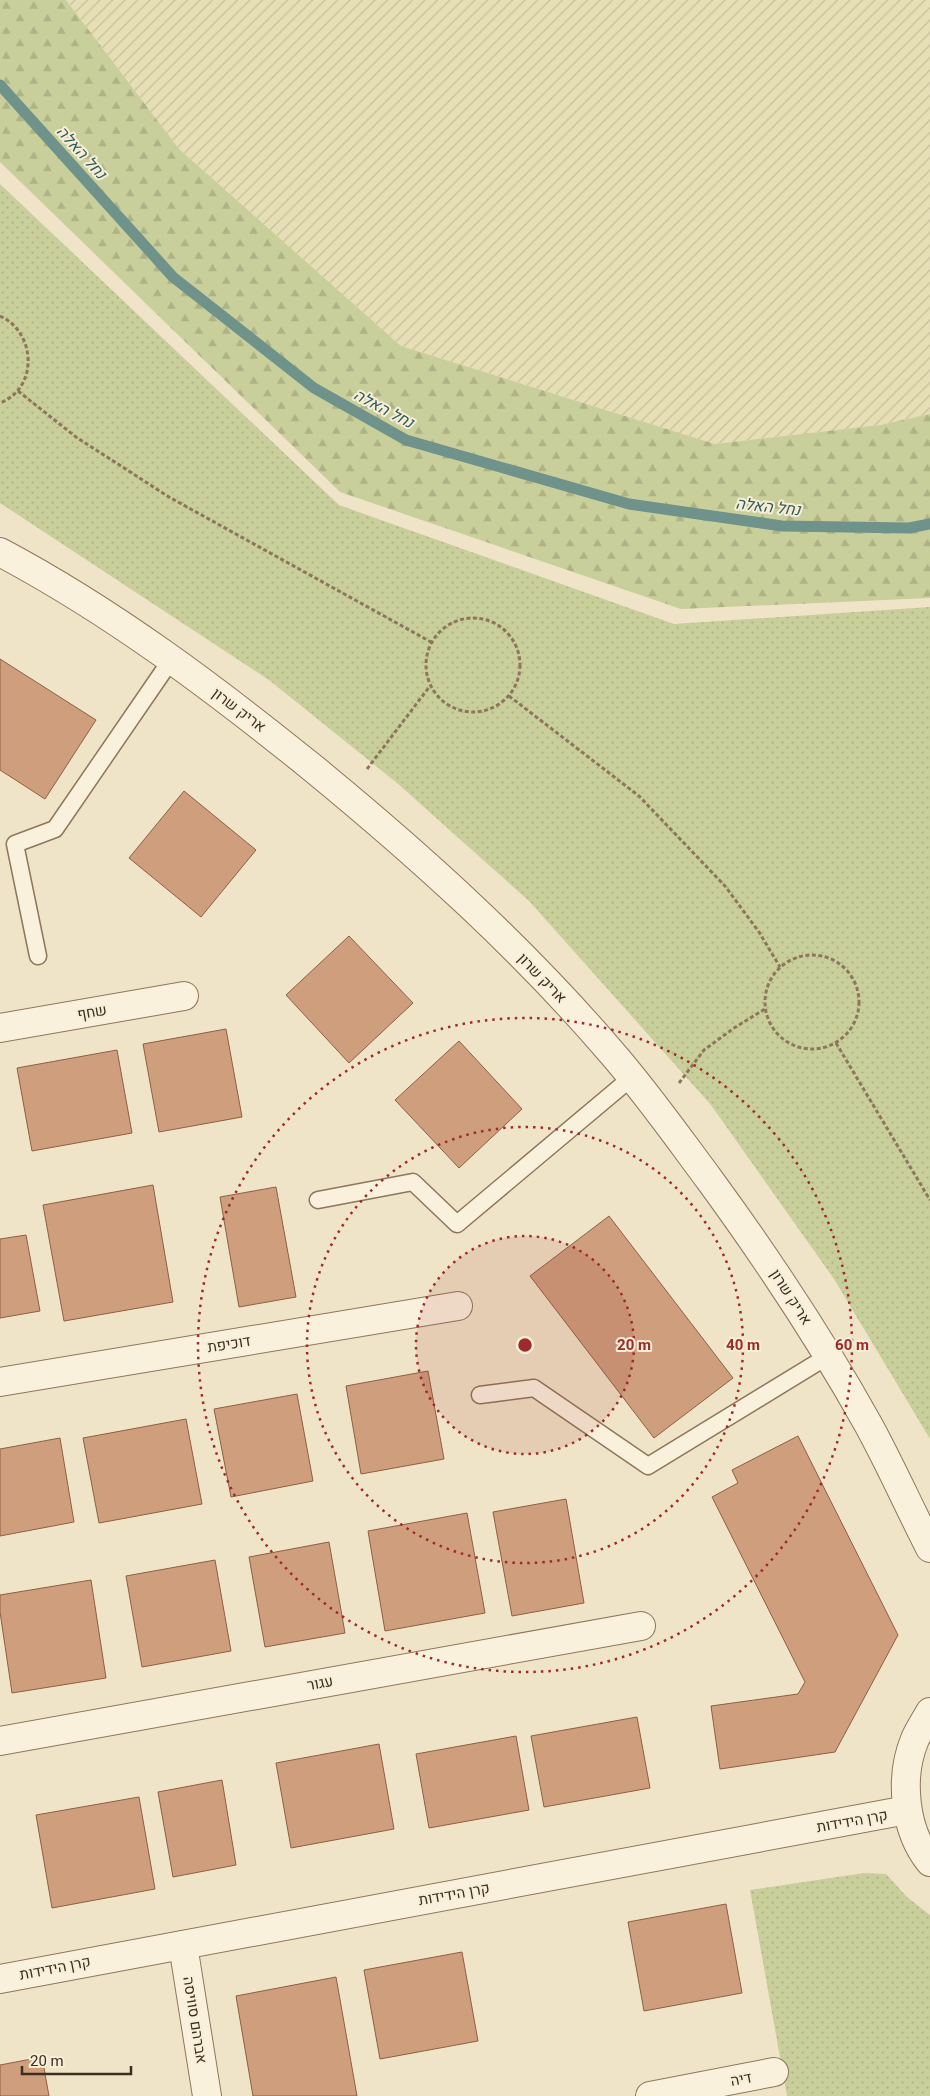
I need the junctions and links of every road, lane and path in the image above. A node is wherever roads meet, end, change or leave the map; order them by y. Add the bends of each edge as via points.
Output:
1 (0, 316) edge
2 (18, 390) junction
3 (0, 403) edge
4 (0, 552) edge
5 (431, 642) junction
6 (172, 660) junction
7 (430, 686) junction
8 (509, 696) junction
9 (346, 796) junction
10 (38, 956) dead end
11 (780, 967) junction
12 (184, 996) dead end
13 (765, 1009) junction
14 (0, 1028) edge
15 (836, 1043) junction
16 (631, 1078) junction
17 (658, 1111) junction
18 (318, 1200) dead end
19 (930, 1200) edge
20 (458, 1306) dead end
21 (828, 1356) junction
22 (0, 1382) edge
23 (480, 1395) dead end
24 (930, 1548) edge
25 (641, 1626) dead end
26 (930, 1712) edge
27 (0, 1741) edge
28 (907, 1810) junction
29 (930, 1862) edge
30 (183, 1945) junction
31 (0, 1979) edge
32 (774, 2072) dead end
33 (207, 2096) edge
34 (650, 2096) edge

1 - 2 path via 20,332 27,346 28,369
2 - 3 path
2 - 5 path via 76,437 169,497
4 - 6 street, אריק שרון via 120,622
5 - 7 path via 426,656
5 - 8 path via 440,630 469,617 500,625 511,637 520,658 517,682
6 - 9 street, אריק שרון via 253,720
6 - 10 lane via 55,829 15,844
7 - 8 path via 439,699 452,708 467,712 497,706
7 - 9 path
8 - 11 path via 639,796 725,886
9 - 16 street, אריק שרון via 434,870 542,978
11 - 13 path via 770,979
11 - 15 path via 793,958 808,954 839,962 851,973 859,996 856,1019 848,1033
12 - 14 street, שחף
13 - 15 path via 770,1024 792,1045 806,1049
13 - 17 path via 704,1050
15 - 19 path
16 - 17 street, אריק שרון
16 - 18 lane via 457,1224 413,1182
17 - 21 street, אריק שרון via 759,1248
20 - 22 street, דוכיפת
21 - 23 lane via 648,1466 534,1388
21 - 24 street, אריק שרון via 869,1426
25 - 27 street, עגור
26 - 28 street via 914,1740 906,1774
28 - 29 street via 922,1852
28 - 30 street, קרן הידידות
30 - 31 street, קרן הידידות
30 - 33 street, אברהם סוויסה
32 - 34 street, דיה

